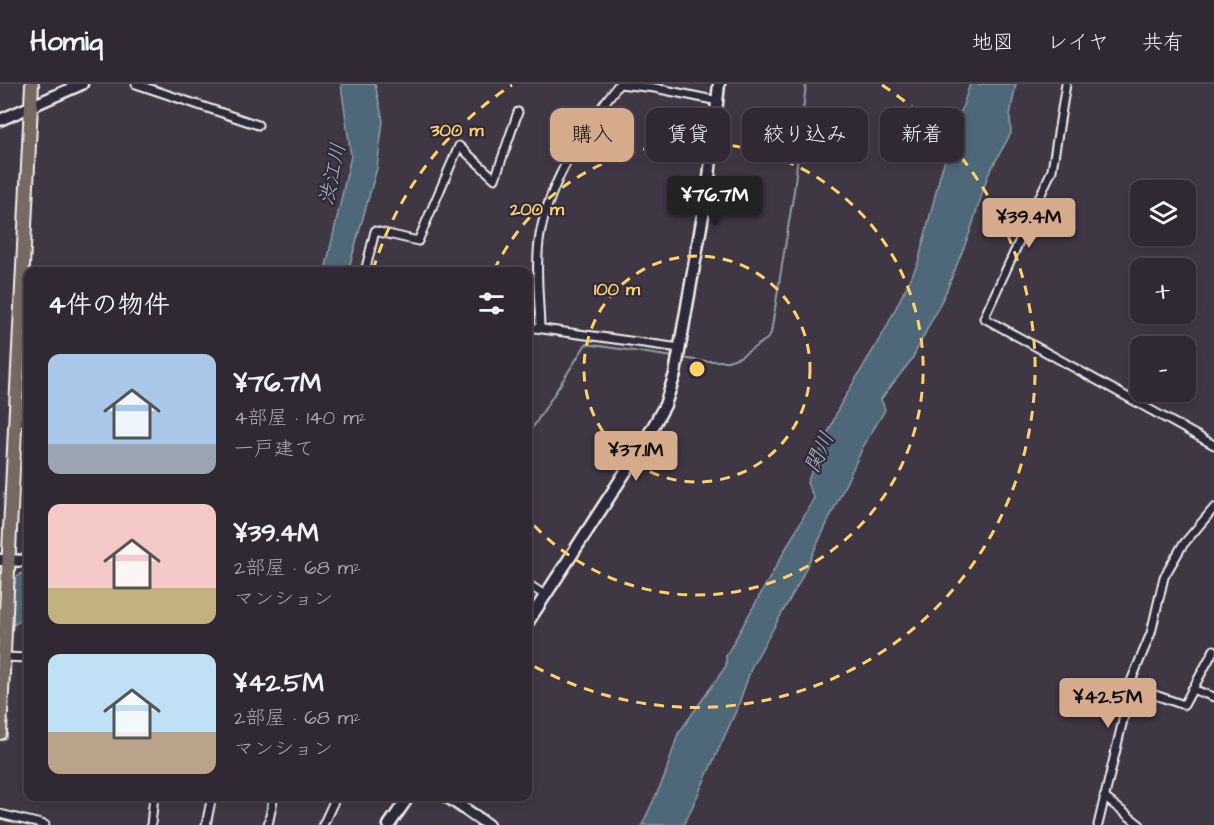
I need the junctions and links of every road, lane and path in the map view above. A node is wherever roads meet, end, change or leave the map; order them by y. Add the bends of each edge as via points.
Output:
1 (32, 84) edge
2 (82, 84) edge
3 (136, 84) edge
4 (719, 84) edge
5 (1066, 84) edge
6 (718, 101) junction
7 (31, 105) junction
8 (518, 112) dead end
9 (0, 120) edge
10 (258, 125) dead end
11 (26, 267) edge
12 (366, 267) edge
13 (532, 327) edge
14 (540, 327) junction
15 (24, 338) edge
16 (680, 348) junction
17 (22, 421) edge
18 (1214, 445) edge
19 (1214, 508) edge
20 (4, 559) edge
21 (24, 560) edge
22 (532, 587) edge
23 (546, 596) junction
24 (532, 616) edge
25 (1214, 650) edge
26 (4, 651) junction
27 (24, 656) edge
28 (1129, 686) junction
29 (1192, 689) junction
30 (1214, 697) edge
31 (0, 733) edge
32 (1104, 797) junction
33 (153, 801) edge
34 (211, 801) edge
35 (273, 801) edge
36 (334, 801) edge
37 (406, 801) edge
38 (453, 801) edge
39 (0, 814) edge
40 (45, 825) edge
41 (151, 825) edge
42 (206, 825) edge
43 (268, 825) edge
44 (323, 825) edge
45 (389, 825) edge
46 (488, 825) edge
47 (1098, 825) edge
48 (1140, 825) edge

1 - 7 highway
2 - 7 street
3 - 10 street
4 - 6 street
5 - 18 street via 1053,170 984,318
6 - 14 street via 619,84 580,139 549,205 538,259
6 - 16 street via 708,187
7 - 9 street
7 - 11 highway
8 - 12 street via 495,179 459,146 418,241 375,231
13 - 14 street
14 - 16 street
15 - 17 highway
16 - 23 street via 665,405 644,445
17 - 20 highway
19 - 28 street via 1182,546 1164,577 1151,633
20 - 21 street
20 - 26 highway via 8,583
22 - 23 street
23 - 24 street
25 - 29 street
26 - 27 street
26 - 31 highway
28 - 29 street via 1184,705
28 - 32 street
29 - 30 street
32 - 47 street
32 - 48 street
33 - 41 street
34 - 42 street
35 - 43 street
36 - 44 street
37 - 45 street
38 - 46 street
39 - 40 street

